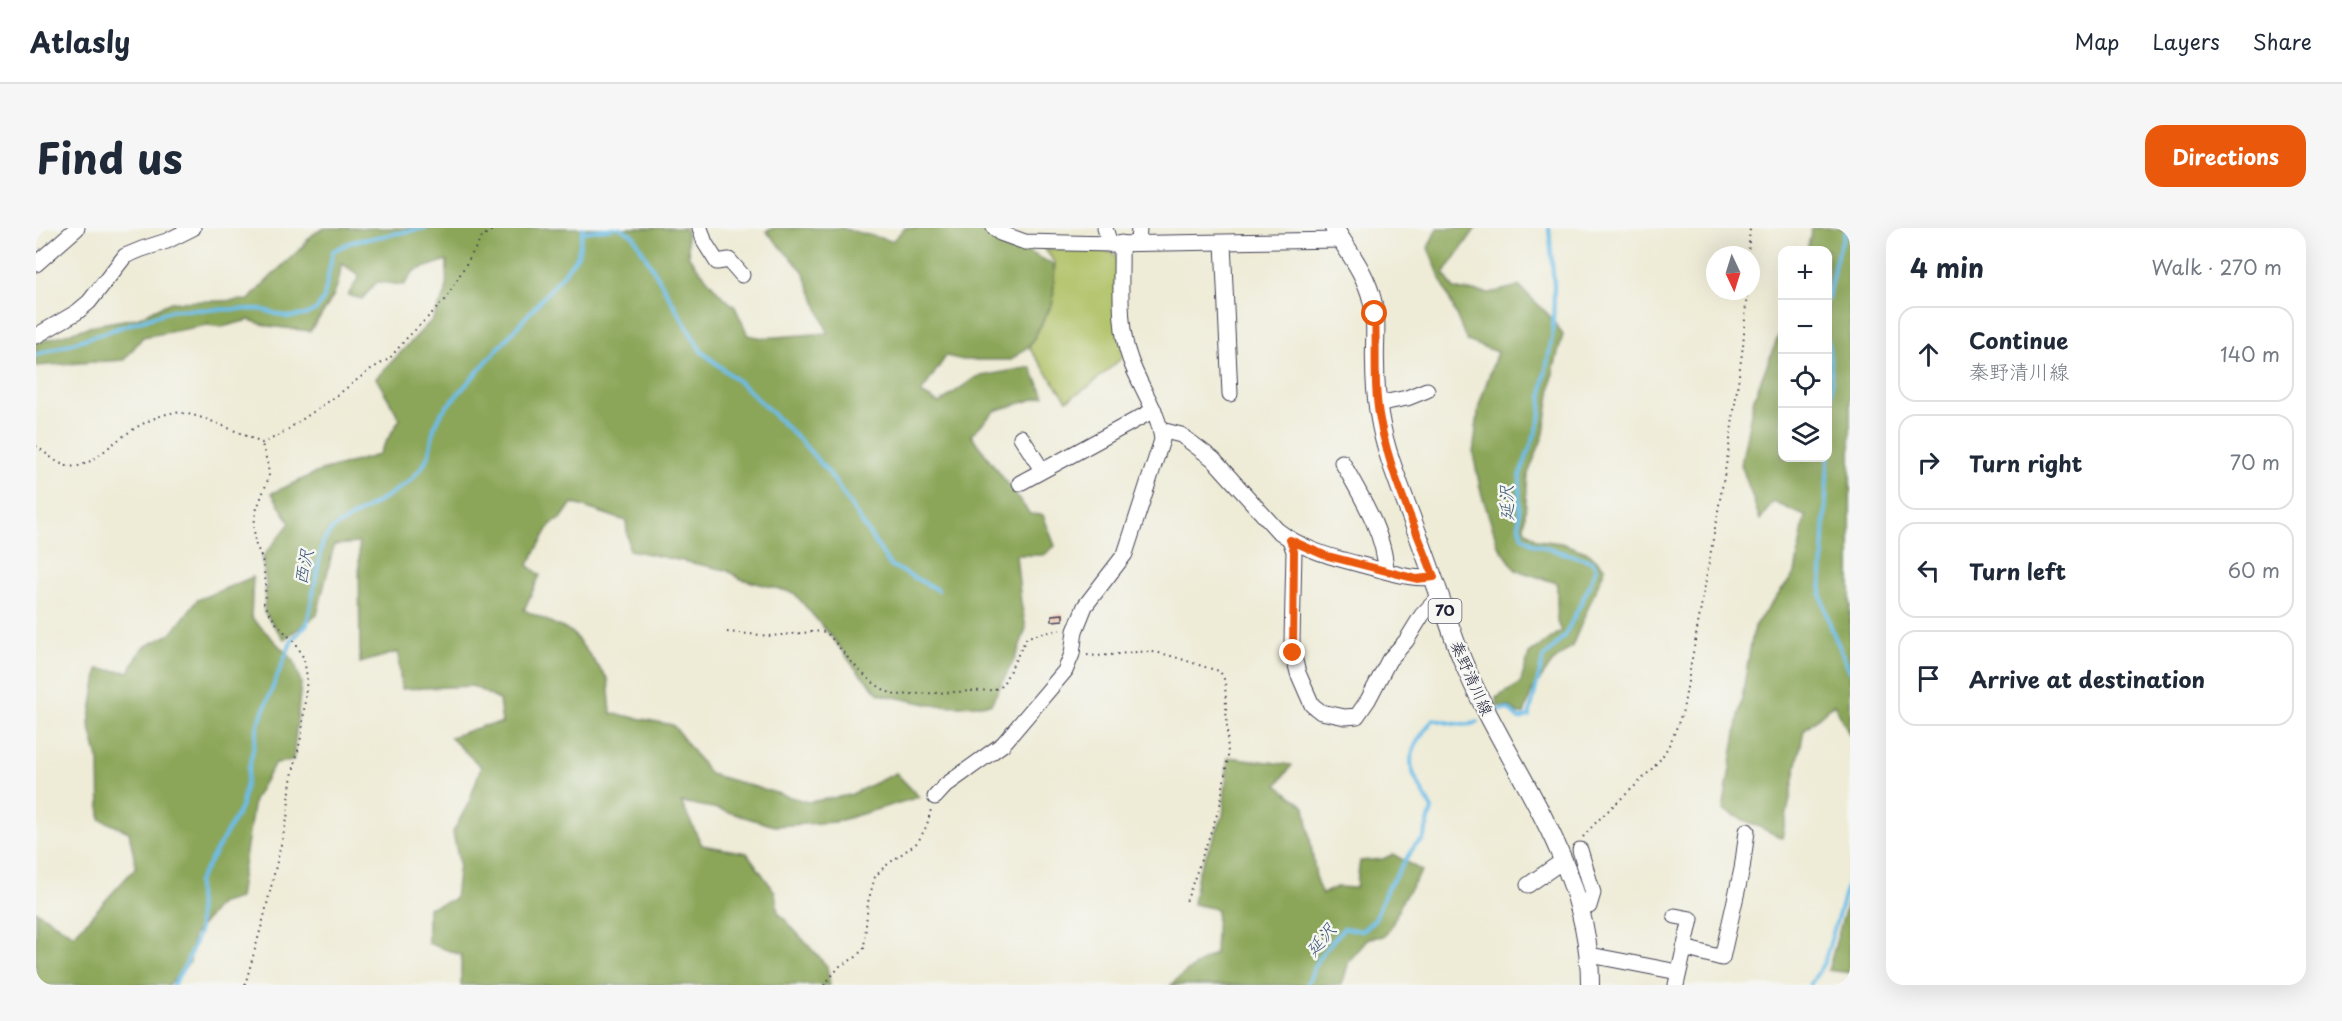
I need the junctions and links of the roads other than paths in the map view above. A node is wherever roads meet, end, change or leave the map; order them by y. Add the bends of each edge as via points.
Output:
1 (77, 228) edge
2 (193, 228) edge
3 (700, 228) edge
4 (994, 228) edge
5 (1105, 228) edge
6 (1338, 234) edge
7 (1138, 236) edge
8 (1215, 238) edge
9 (1116, 243) junction
10 (36, 264) edge
11 (742, 275) dead end
12 (36, 336) edge
13 (1427, 390) dead end
14 (1230, 394) dead end
15 (1377, 404) junction
16 (1154, 410) junction
17 (1161, 430) junction
18 (1021, 437) dead end
19 (1342, 462) dead end
20 (1042, 470) junction
21 (1020, 483) dead end
22 (1290, 540) junction
23 (1386, 571) junction
24 (1434, 577) junction
25 (1440, 596) junction
26 (935, 797) road end
27 (1747, 831) dead end
28 (1581, 850) road end
29 (1564, 860) junction
30 (1528, 885) dead end
31 (1580, 908) junction
32 (1675, 916) dead end
33 (1684, 948) junction
34 (1590, 955) junction
35 (1677, 978) edge
36 (1590, 985) edge

1 - 10 street
2 - 12 street via 125,256 89,302
3 - 11 street via 717,262 729,260
4 - 9 street via 1025,242
5 - 9 street
6 - 8 street
6 - 15 main road, 秦野清川線 / 70 via 1364,278 1372,301 1376,321
7 - 8 street
7 - 9 street
8 - 14 street
9 - 16 street via 1123,332 1129,358
13 - 15 street
15 - 24 main road, 秦野清川線 / 70 via 1391,461
16 - 17 street
16 - 20 street
17 - 22 street via 1181,435 1213,459
17 - 26 street via 1162,440 1125,554 1085,606 1065,671 1003,744
18 - 20 street
19 - 23 street via 1367,507 1386,560
20 - 21 street
22 - 23 street via 1324,555
22 - 25 street via 1294,551 1293,653 1312,705 1321,712 1357,716 1389,660
23 - 24 street via 1417,579
24 - 25 main road, 秦野清川線 / 70
25 - 29 main road, 秦野清川線 / 70 via 1466,667
27 - 33 street via 1722,958
28 - 31 street via 1593,893 1589,906
29 - 30 street
29 - 31 main road, 秦野清川線 / 70
31 - 34 main road, 秦野清川線 / 70
32 - 33 street via 1690,920
33 - 35 street
34 - 35 street
34 - 36 main road, 秦野清川線 / 70

